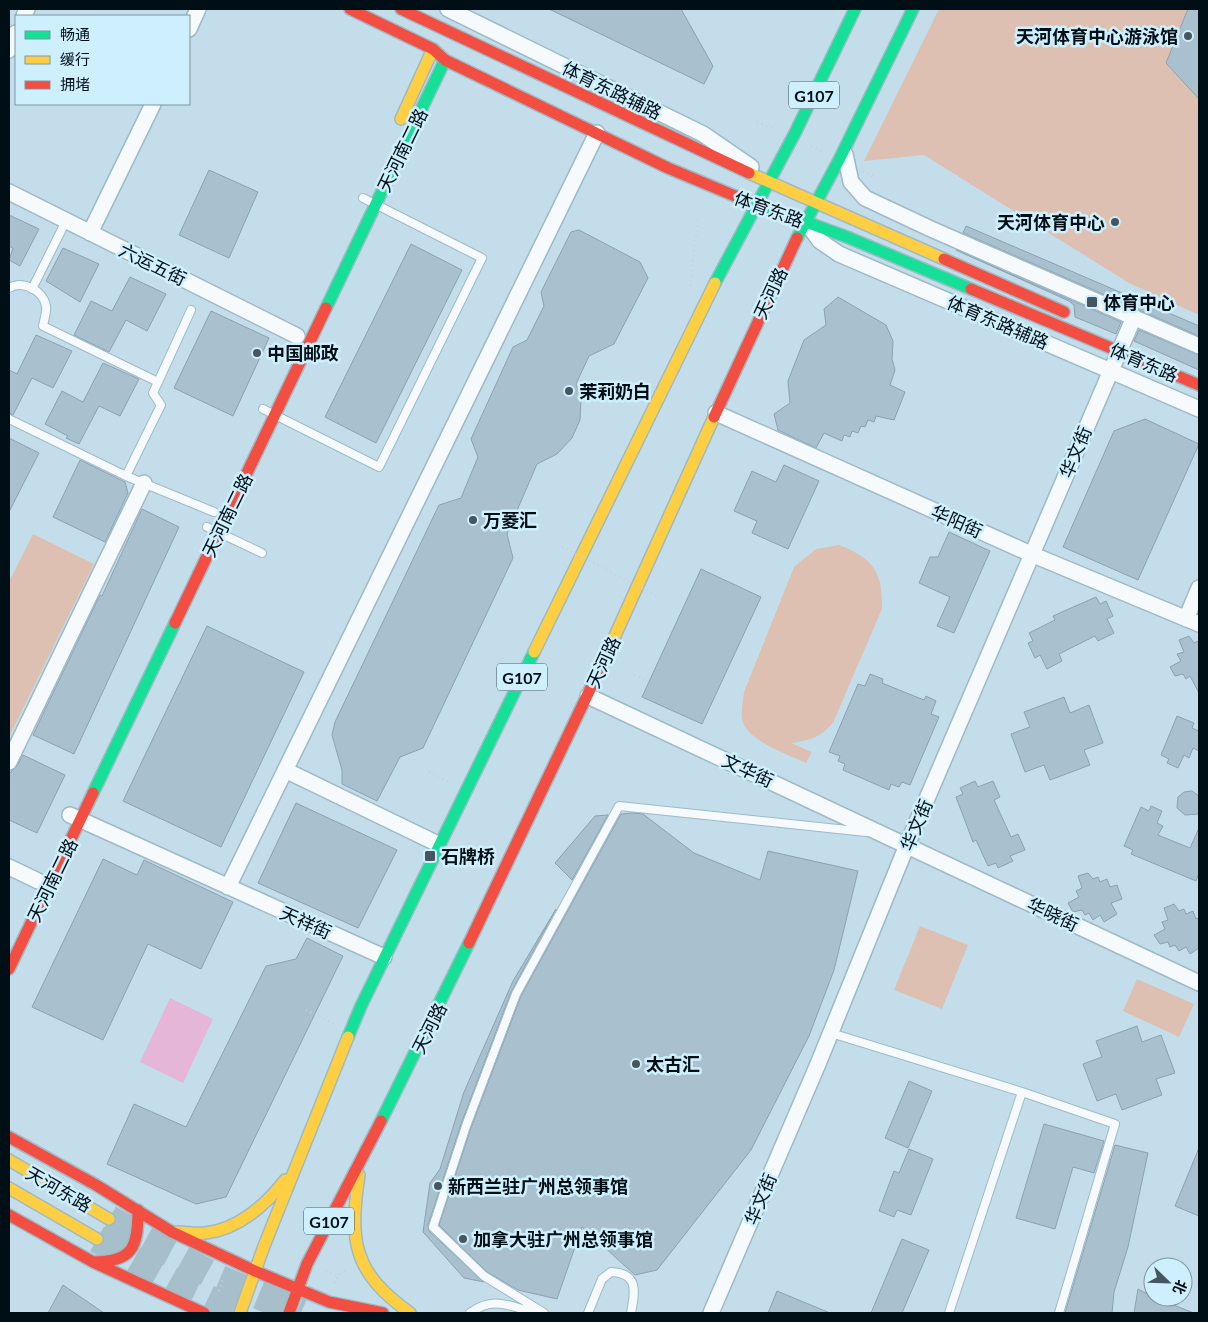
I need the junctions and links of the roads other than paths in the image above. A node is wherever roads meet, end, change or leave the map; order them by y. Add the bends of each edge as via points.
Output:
1 (198, 9) edge
2 (350, 9) edge
3 (400, 9) edge
4 (448, 9) edge
5 (854, 9) edge
6 (913, 9) edge
7 (190, 27) edge
8 (15, 35) edge
9 (433, 49) junction
10 (9, 50) edge
11 (445, 60) junction
12 (153, 105) edge
13 (395, 131) dead end
14 (597, 133) junction
15 (843, 157) junction
16 (770, 181) junction
17 (9, 192) edge
18 (362, 198) dead end
19 (818, 202) junction
20 (376, 205) junction
21 (758, 205) junction
22 (66, 221) junction
23 (806, 222) junction
24 (931, 229) junction
25 (90, 233) junction
26 (962, 269) junction
27 (9, 288) edge
28 (32, 288) junction
29 (191, 310) dead end
30 (1134, 317) junction
31 (1079, 318) dead end
32 (297, 336) dead end
33 (1123, 341) junction
34 (1199, 346) edge
35 (1110, 370) junction
36 (158, 382) junction
37 (1199, 385) edge
38 (263, 409) dead end
39 (1199, 409) edge
40 (716, 413) junction
41 (275, 415) junction
42 (9, 419) edge
43 (126, 476) junction
44 (144, 483) junction
45 (216, 508) joint
46 (207, 527) junction
47 (218, 532) junction
48 (200, 541) dead end
49 (262, 553) dead end
50 (1031, 554) junction
51 (1199, 588) edge
52 (1193, 621) edge
53 (133, 683) dead end
54 (588, 696) junction
55 (9, 762) edge
56 (285, 770) junction
57 (75, 818) junction
58 (884, 834) junction
59 (438, 844) junction
60 (907, 845) junction
61 (9, 867) edge
62 (36, 885) joint
63 (228, 887) junction
64 (384, 957) junction
65 (9, 969) edge
66 (1199, 983) edge
67 (831, 1033) junction
68 (1022, 1092) junction
69 (9, 1137) edge
70 (363, 1153) junction
71 (301, 1156) junction
72 (9, 1160) edge
73 (9, 1188) edge
74 (138, 1210) junction
75 (9, 1215) edge
76 (109, 1218) tunnel mouth
77 (172, 1232) junction
78 (97, 1239) tunnel mouth
79 (94, 1262) junction
80 (254, 1271) junction
81 (297, 1290) junction
82 (136, 1295) dead end
83 (204, 1313) edge
84 (240, 1313) edge
85 (289, 1313) edge
86 (383, 1313) edge
87 (410, 1313) edge
88 (470, 1313) edge
89 (537, 1313) edge
90 (544, 1313) edge
91 (588, 1313) edge
92 (631, 1313) edge
93 (711, 1313) edge
94 (950, 1313) edge
95 (1059, 1313) edge

1 - 7 street
2 - 9 main road, 体育东路
3 - 16 main road, 体育东路 via 694,149
4 - 16 street, 体育东路辅路 via 703,134
5 - 16 main road, G107
6 - 15 main road, 天河路 / G107
8 - 10 street
9 - 11 main road, 体育东路
9 - 13 main road, 天河南二路
11 - 14 main road, 体育东路
11 - 20 main road, 天河南二路
12 - 25 street
14 - 21 main road, 体育东路 via 668,168
14 - 56 street
15 - 19 main road, 天河路 / G107
15 - 24 street via 851,182 865,198
16 - 19 main road, 体育东路
16 - 21 main road, G107
17 - 22 street, 六运五街
18 - 20 lane
19 - 23 main road, 天河路 / G107
19 - 26 main road, 体育东路
20 - 41 main road, 天河南二路
20 - 41 lane via 482,258 379,467
21 - 23 main road, 体育东路
21 - 59 main road, G107 via 695,322
22 - 25 street, 六运五街
22 - 28 lane
23 - 33 main road, 体育东路
23 - 35 street, 体育东路辅路 via 820,241 839,254
23 - 40 main road, 天河路 / G107 via 773,285
24 - 26 street
24 - 30 street
25 - 32 street, 六运五街
26 - 31 main road, 体育东路
27 - 28 lane via 14,285
28 - 36 lane via 40,294 46,307 42,326
29 - 36 lane
30 - 33 street, 华文街
30 - 34 street
33 - 35 street, 华文街
33 - 37 main road, 体育东路
35 - 39 street, 体育东路辅路
35 - 50 street, 华文街
36 - 43 lane via 153,394 161,405
38 - 41 lane
40 - 50 street, 华阳街
40 - 54 main road, 天河路 / G107
41 - 47 main road, 天河南二路
42 - 43 lane
43 - 44 lane
44 - 45 lane
44 - 55 street
45 - 46 main road, 天河南二路
46 - 47 lane
46 - 48 main road, 天河南二路
47 - 49 lane
47 - 57 main road, 天河南二路
50 - 52 street, 华阳街
50 - 60 street, 华文街
51 - 52 street
53 - 57 main road, 天河南二路
54 - 58 street, 文华街
54 - 70 main road, 天河路 / G107 via 449,986
56 - 59 street
56 - 63 street
57 - 62 main road, 天河南二路
57 - 63 street, 天祥街
57 - 65 main road, 天河南二路
58 - 60 street, 文华街
58 - 90 lane via 619,806 516,994 466,1126 433,1227 484,1276
59 - 64 main road, G107
60 - 66 street, 华晓街
60 - 67 street, 华文街
61 - 62 street
63 - 64 street, 天祥街
64 - 71 main road, G107 via 340,1054
67 - 68 lane
67 - 93 street, 华文街
68 - 94 lane
68 - 95 lane via 1115,1124
69 - 74 main road
70 - 81 main road, 天河路 / G107
70 - 87 main road via 354,1232 360,1261 370,1281 388,1299
71 - 77 main road via 279,1189 238,1221 206,1233
71 - 80 main road, G107
72 - 76 main road, 天河东路
73 - 78 main road, 天河东路
74 - 77 main road
74 - 79 main road via 139,1232 129,1254 118,1262
75 - 79 main road
77 - 80 main road
79 - 82 main road
79 - 83 main road
80 - 81 main road
80 - 84 main road, G107
81 - 85 main road, 天河路 / G107
81 - 86 main road via 335,1303
88 - 89 lane via 492,1302
91 - 92 lane via 602,1279 611,1272 622,1272 632,1280 635,1293

